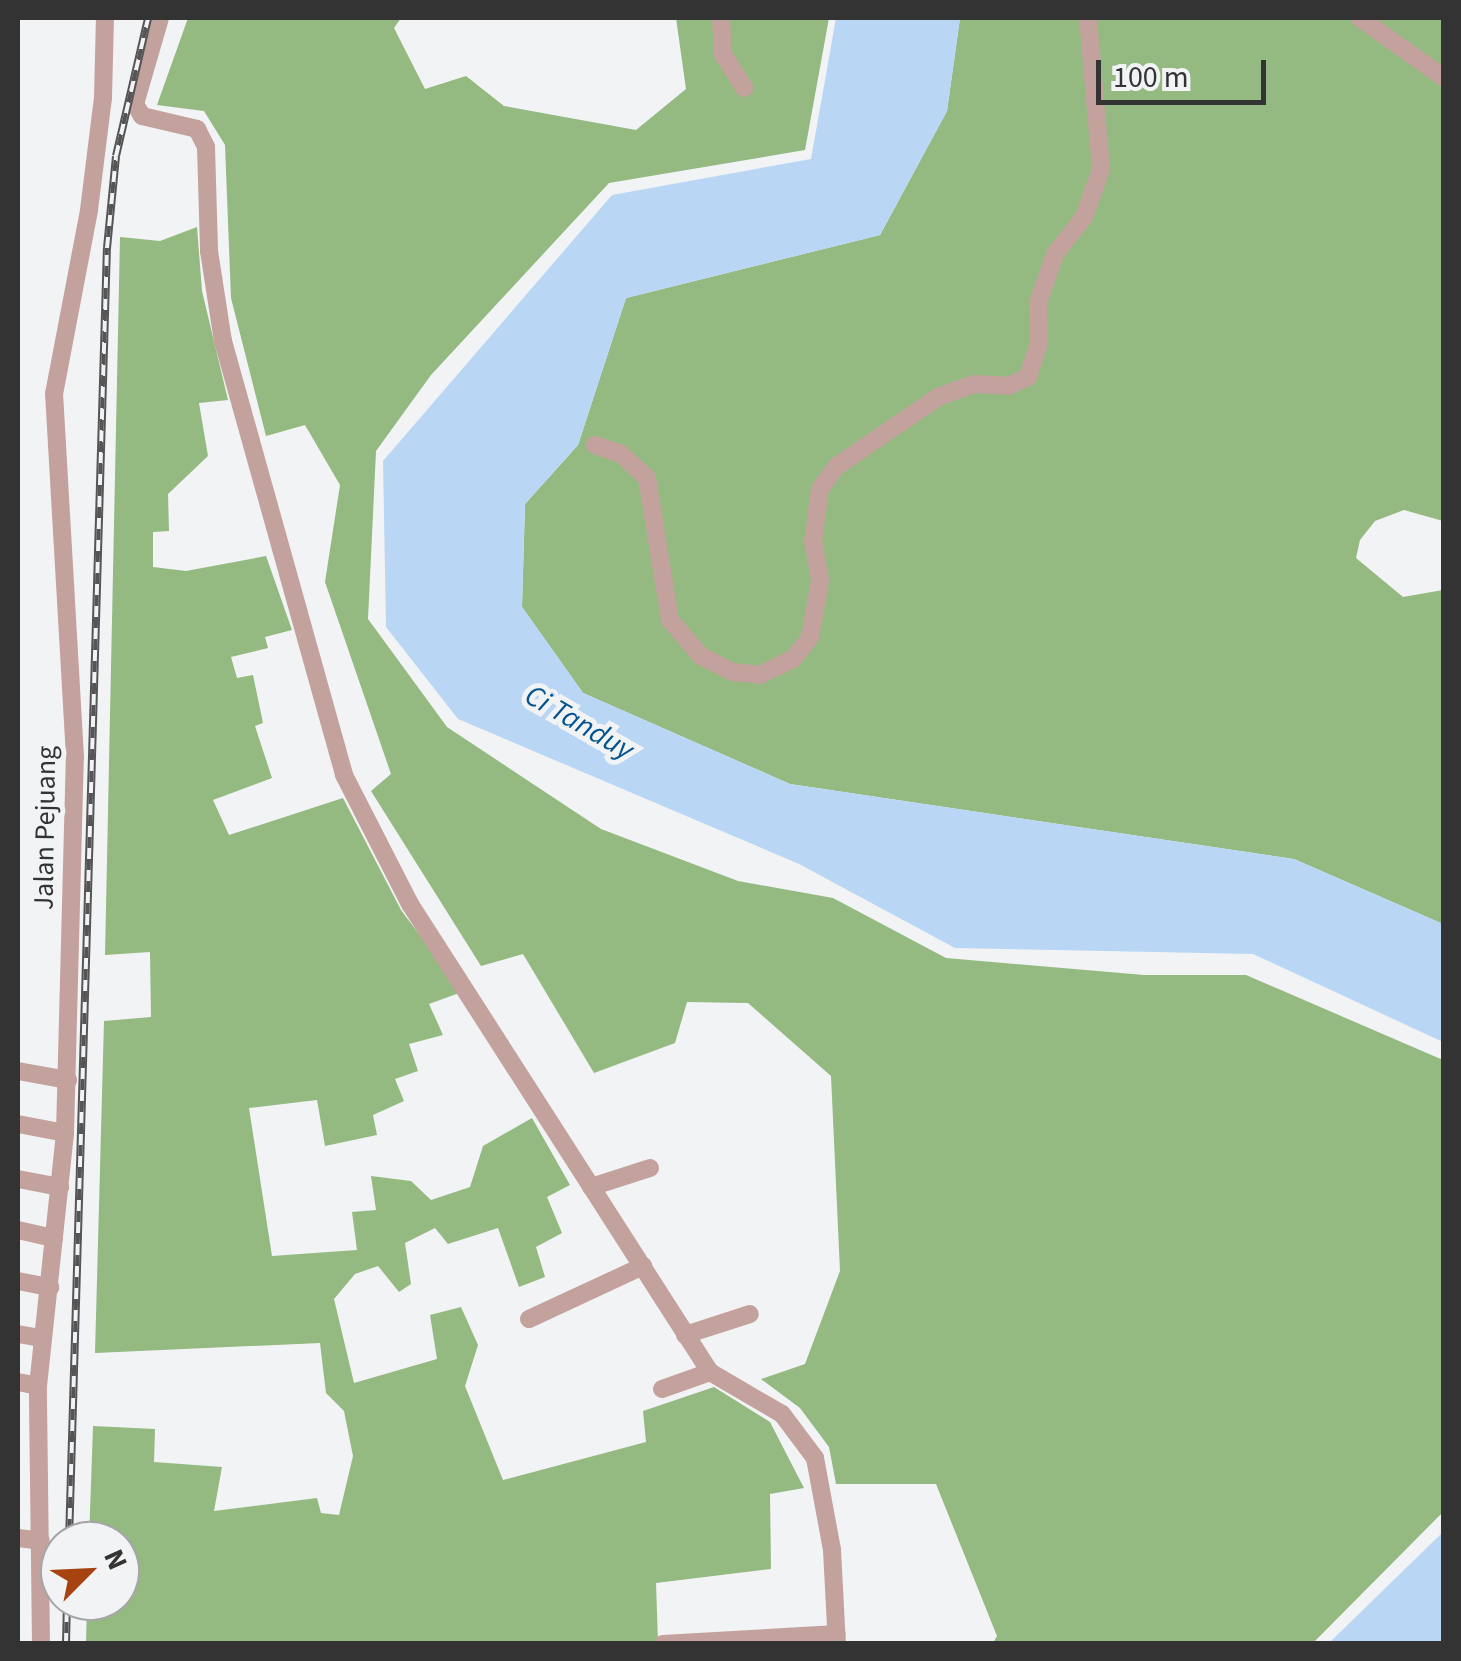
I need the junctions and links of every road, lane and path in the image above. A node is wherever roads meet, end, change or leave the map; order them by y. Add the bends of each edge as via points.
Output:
1 (105, 18) edge
2 (160, 18) edge
3 (721, 18) edge
4 (1088, 18) edge
5 (1360, 18) edge
6 (1444, 78) edge
7 (744, 88) dead end
8 (595, 446) dead end
9 (18, 1071) edge
10 (68, 1080) junction
11 (18, 1124) edge
12 (65, 1133) junction
13 (650, 1168) dead end
14 (18, 1179) edge
15 (60, 1187) junction
16 (592, 1188) junction
17 (18, 1230) edge
18 (54, 1238) junction
19 (644, 1266) junction
20 (18, 1280) edge
21 (50, 1287) junction
22 (750, 1314) dead end
23 (529, 1320) dead end
24 (18, 1334) edge
25 (685, 1335) junction
26 (41, 1338) junction
27 (710, 1372) junction
28 (18, 1382) edge
29 (38, 1386) junction
30 (662, 1389) dead end
31 (41, 1521) edge
32 (837, 1639) edge
33 (663, 1644) edge

1 - 10 street, Jalan Pejuang via 104,98 89,210 54,394 74,677
2 - 16 street via 135,104 142,116 197,128 206,146 209,250 223,341 334,749 410,904
3 - 7 street via 720,44
4 - 8 street via 1101,169 1084,218 1054,254 1038,303 1039,344 1028,378 1008,386 974,384 938,397 837,466 820,490 813,542 820,580 810,637 792,659 760,675 733,672 700,656 670,620 647,478 621,454
5 - 6 street
9 - 10 street
10 - 12 street, Jalan Pejuang
11 - 12 street
12 - 15 street, Jalan Pejuang
13 - 16 street
14 - 15 street
15 - 18 street, Jalan Pejuang
16 - 19 street
17 - 18 street
18 - 21 street, Jalan Pejuang
19 - 23 street
19 - 25 street
20 - 21 street
21 - 26 street, Jalan Pejuang
22 - 25 street
24 - 26 street
25 - 27 street
26 - 29 street, Jalan Pejuang
27 - 30 street
27 - 32 street via 782,1414 814,1458 832,1550
28 - 29 street
29 - 31 street, Jalan Pejuang
32 - 33 street

